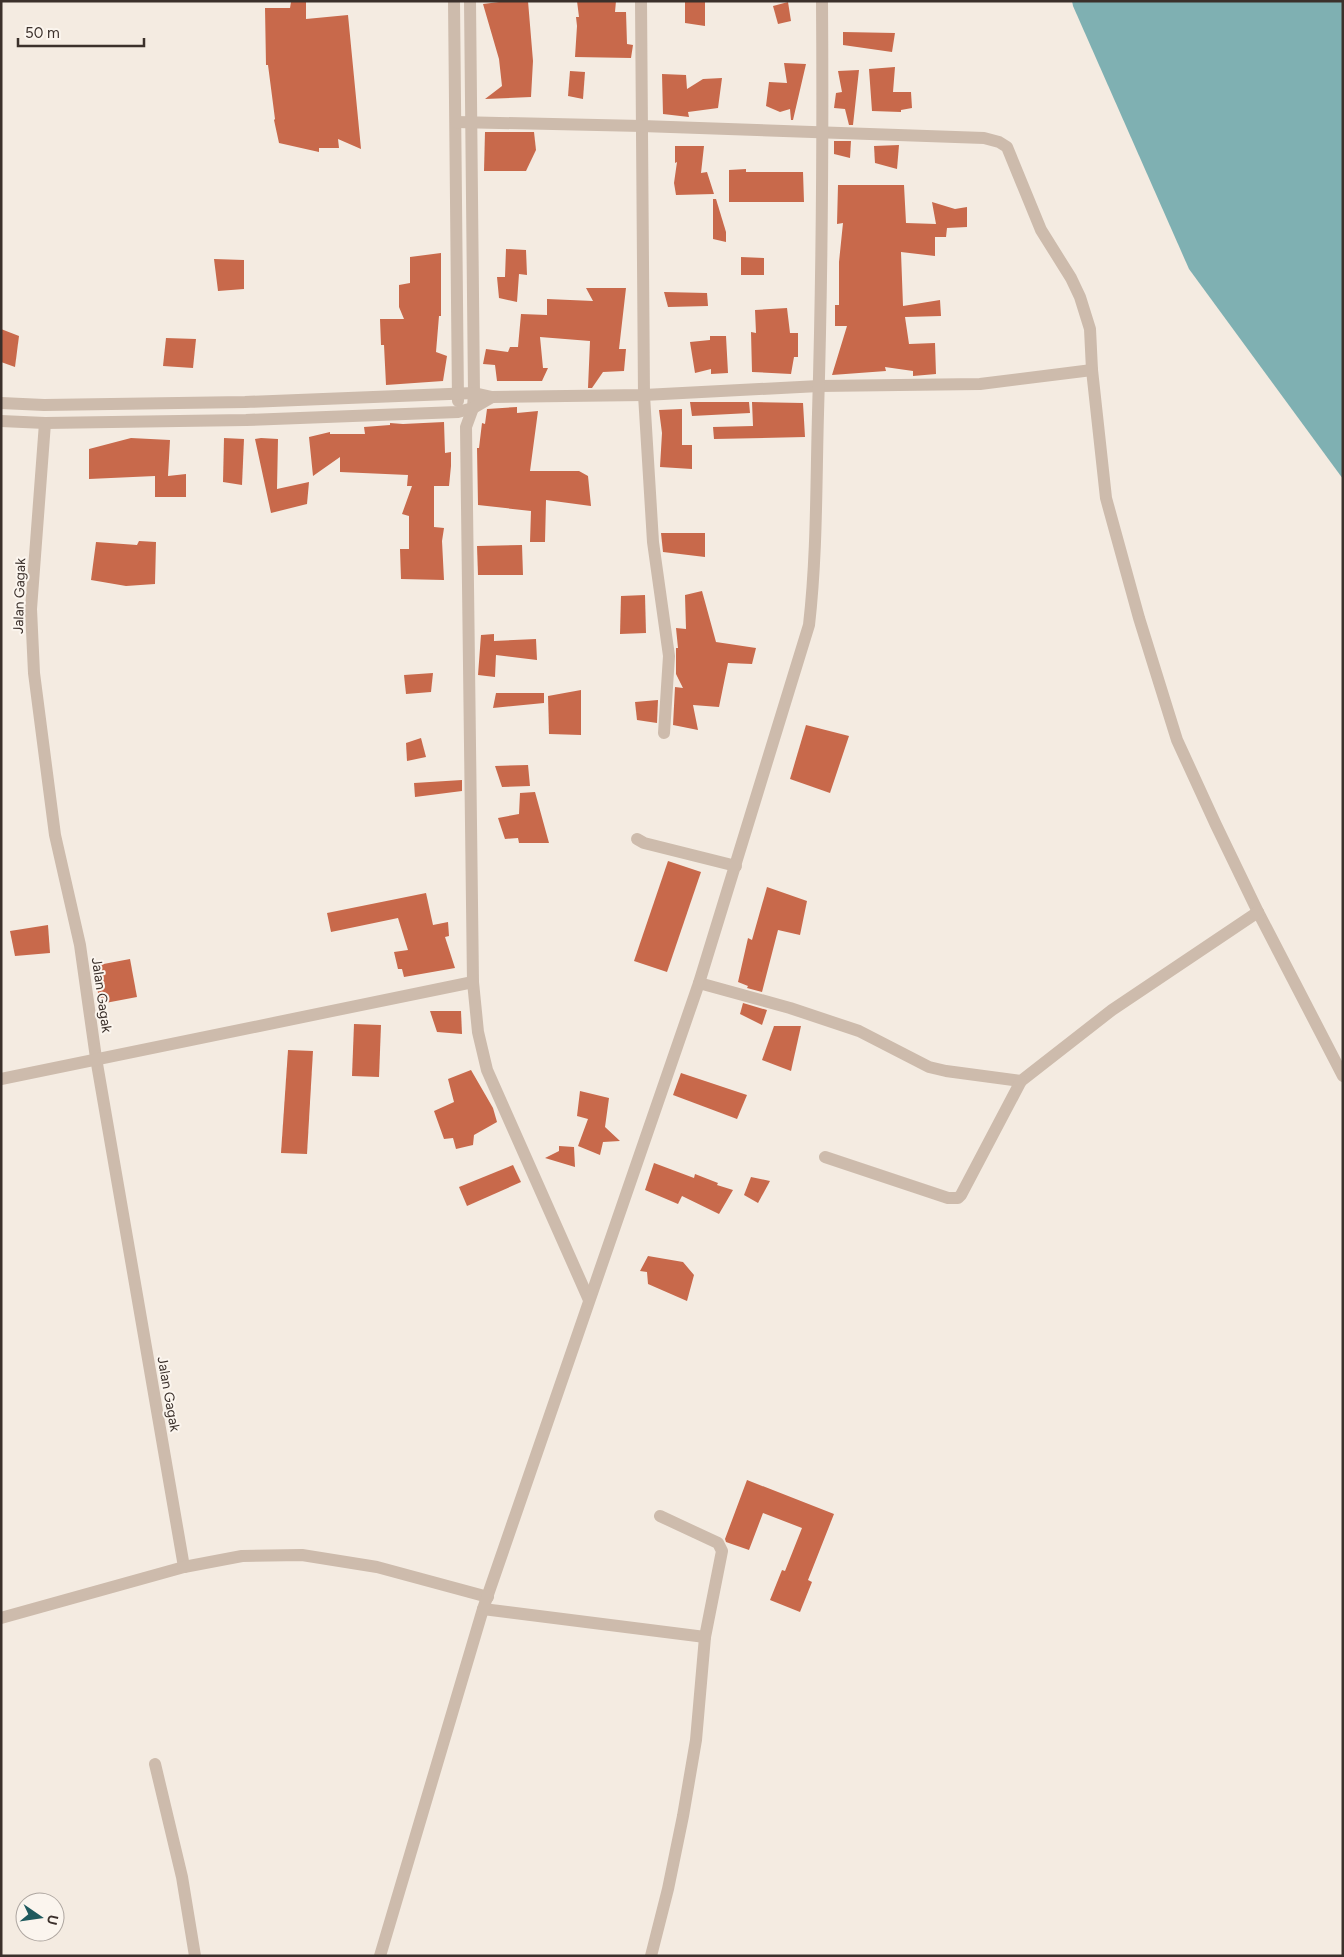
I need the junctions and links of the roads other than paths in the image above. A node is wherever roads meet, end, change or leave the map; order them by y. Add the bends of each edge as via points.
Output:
1 (454, 1) edge
2 (470, 1) edge
3 (641, 1) edge
4 (822, 1) edge
5 (456, 122) junction
6 (471, 122) junction
7 (642, 126) junction
8 (823, 133) junction
9 (1092, 370) junction
10 (819, 386) junction
11 (474, 393) junction
12 (644, 394) junction
13 (458, 395) junction
14 (492, 397) junction
15 (1, 403) edge
16 (473, 408) junction
17 (458, 412) junction
18 (1, 421) edge
19 (45, 423) junction
20 (466, 427) junction
21 (664, 732) dead end
22 (637, 839) dead end
23 (736, 866) junction
24 (1258, 912) junction
25 (473, 982) junction
26 (699, 983) junction
27 (96, 1058) junction
28 (1343, 1076) edge
29 (1, 1079) edge
30 (1021, 1081) junction
31 (825, 1157) dead end
32 (589, 1300) junction
33 (660, 1516) dead end
34 (184, 1567) junction
35 (486, 1603) junction
36 (1, 1618) edge
37 (705, 1637) junction
38 (155, 1764) dead end
39 (195, 1956) edge
40 (380, 1956) edge
41 (651, 1956) edge

1 - 5 street
2 - 6 street
3 - 7 street
4 - 8 street
5 - 6 street
5 - 13 street
6 - 7 street
6 - 11 street
7 - 8 street
7 - 12 street
8 - 9 street via 984,138 1006,147 1041,230 1080,297 1090,330
8 - 10 street
9 - 10 street via 980,384
9 - 24 street via 1106,498 1139,618 1177,740
10 - 12 street
10 - 23 street via 810,626
11 - 13 street
11 - 14 street
11 - 16 street
12 - 14 street
12 - 21 street via 653,542 669,656
13 - 15 street via 245,402
13 - 17 street
14 - 16 street
16 - 17 street
16 - 20 street
17 - 19 street
17 - 20 street
18 - 19 street
19 - 27 street, Jalan Gagak via 31,610 34,673 55,835 80,945
20 - 25 street
22 - 23 street
23 - 26 street
24 - 28 street
24 - 30 street via 1112,1010
25 - 27 street
25 - 32 street via 478,1032 487,1070
26 - 30 street via 859,1031 929,1067
26 - 32 street
27 - 29 street
27 - 34 street, Jalan Gagak
30 - 31 street via 958,1198 948,1198
32 - 35 street
33 - 37 street via 721,1546 722,1558
34 - 35 street via 242,1556 302,1555 377,1567
34 - 36 street
35 - 37 street
35 - 40 street
37 - 41 street via 696,1740 668,1889
38 - 39 street via 182,1878

